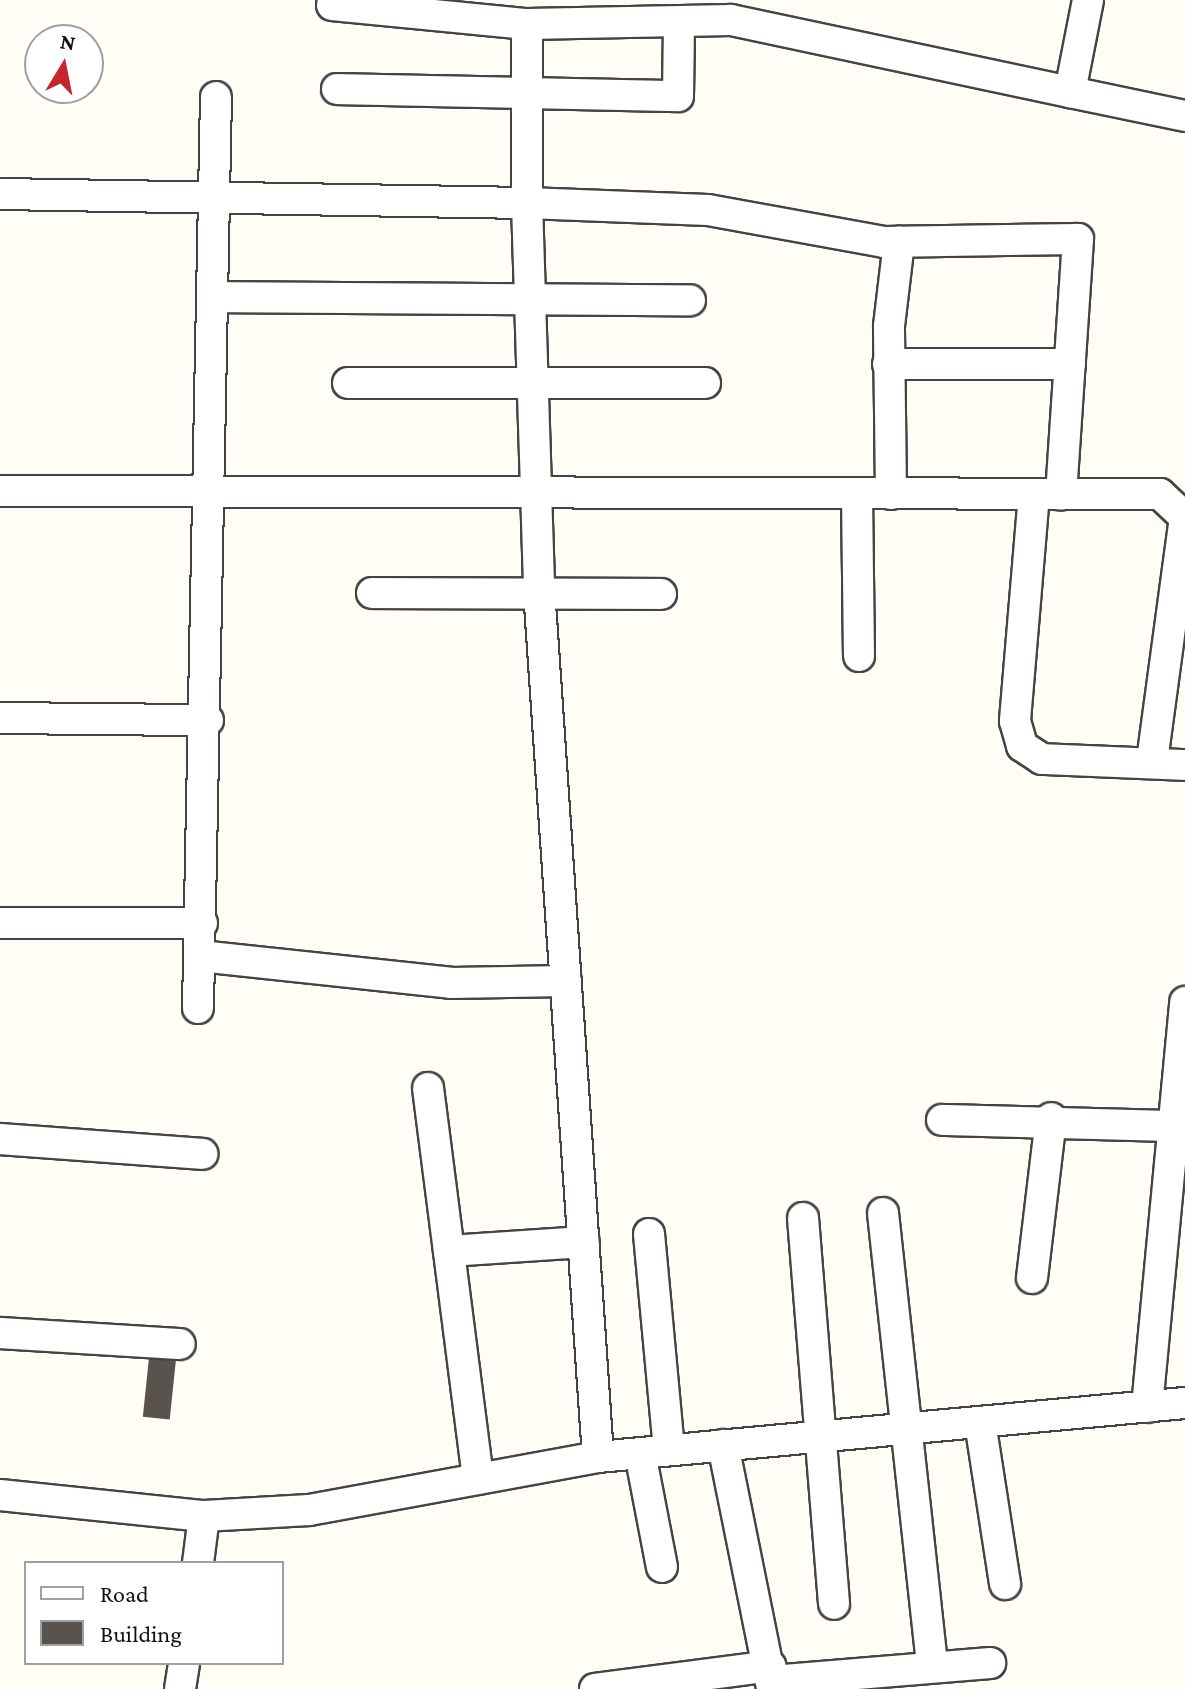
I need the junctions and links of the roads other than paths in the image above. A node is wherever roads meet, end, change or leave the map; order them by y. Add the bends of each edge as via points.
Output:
1 (1088, 0) edge
2 (332, 5) dead end
3 (527, 24) junction
4 (679, 24) junction
5 (337, 89) dead end
6 (1070, 92) junction
7 (527, 93) junction
8 (216, 97) dead end
9 (1185, 116) edge
10 (0, 194) edge
11 (215, 199) junction
12 (527, 203) junction
13 (899, 242) junction
14 (215, 297) junction
15 (530, 299) junction
16 (690, 300) dead end
17 (888, 364) junction
18 (1070, 364) junction
19 (348, 383) dead end
20 (705, 383) dead end
21 (532, 384) junction
22 (213, 490) junction
23 (0, 491) edge
24 (536, 493) junction
25 (857, 494) junction
26 (891, 494) junction
27 (1048, 494) junction
28 (539, 589) junction
29 (372, 593) dead end
30 (661, 594) dead end
31 (859, 656) dead end
32 (0, 718) edge
33 (208, 720) junction
34 (1152, 762) junction
35 (1185, 765) edge
36 (0, 923) edge
37 (202, 923) junction
38 (200, 956) junction
39 (566, 981) junction
40 (1185, 1002) edge
41 (198, 1008) dead end
42 (428, 1088) dead end
43 (1051, 1118) junction
44 (942, 1120) dead end
45 (1173, 1126) junction
46 (0, 1139) edge
47 (202, 1154) dead end
48 (883, 1213) dead end
49 (803, 1218) dead end
50 (649, 1234) dead end
51 (584, 1242) junction
52 (449, 1251) junction
53 (1032, 1278) dead end
54 (0, 1333) edge
55 (180, 1344) dead end
56 (1185, 1403) edge
57 (1147, 1407) junction
58 (980, 1422) junction
59 (904, 1429) junction
60 (819, 1436) junction
61 (723, 1445) junction
62 (654, 1452) junction
63 (598, 1457) junction
64 (478, 1479) junction
65 (0, 1495) edge
66 (204, 1516) junction
67 (198, 1561) edge
68 (662, 1567) dead end
69 (1005, 1584) dead end
70 (834, 1604) dead end
71 (990, 1663) dead end
72 (184, 1665) edge
73 (932, 1666) junction
74 (772, 1679) edge
75 (180, 1689) edge
76 (595, 1689) edge

1 - 6 street
2 - 3 street
3 - 4 street
3 - 7 street
4 - 6 street via 731,20
4 - 7 street via 678,96
5 - 7 street
6 - 9 street
7 - 12 street
8 - 11 street
10 - 11 street
11 - 12 street
11 - 14 street
12 - 13 street via 708,210 782,229
12 - 15 street
13 - 17 street
13 - 18 street via 1078,239
14 - 15 street
14 - 22 street
15 - 16 street
15 - 21 street
17 - 18 street
17 - 26 street
18 - 27 street
19 - 21 street
20 - 21 street
21 - 24 street
22 - 23 street
22 - 24 street
22 - 33 street
24 - 25 street
24 - 28 street
25 - 26 street
25 - 31 street
26 - 27 street
27 - 34 street via 1015,721 1022,746 1042,759
27 - 34 street via 1160,494 1185,517
28 - 29 street
28 - 30 street
28 - 39 street
32 - 33 street
33 - 37 street
34 - 35 street
36 - 37 street
37 - 38 street
38 - 39 street via 451,983
38 - 41 street
39 - 51 street
40 - 45 street
42 - 52 street
43 - 44 street
43 - 45 street
43 - 53 street
45 - 57 street
46 - 47 street
48 - 59 street
49 - 60 street
50 - 62 street
51 - 52 street
51 - 63 street
52 - 64 street
54 - 55 street
56 - 57 street
57 - 58 street
58 - 59 street
58 - 69 street
59 - 60 street
59 - 73 street
60 - 61 street
60 - 70 street
61 - 62 street
61 - 74 street
62 - 63 street
62 - 68 street
63 - 64 street
64 - 66 street via 309,1510
65 - 66 street
66 - 67 street
71 - 73 street
72 - 75 street
73 - 74 street
74 - 76 street

